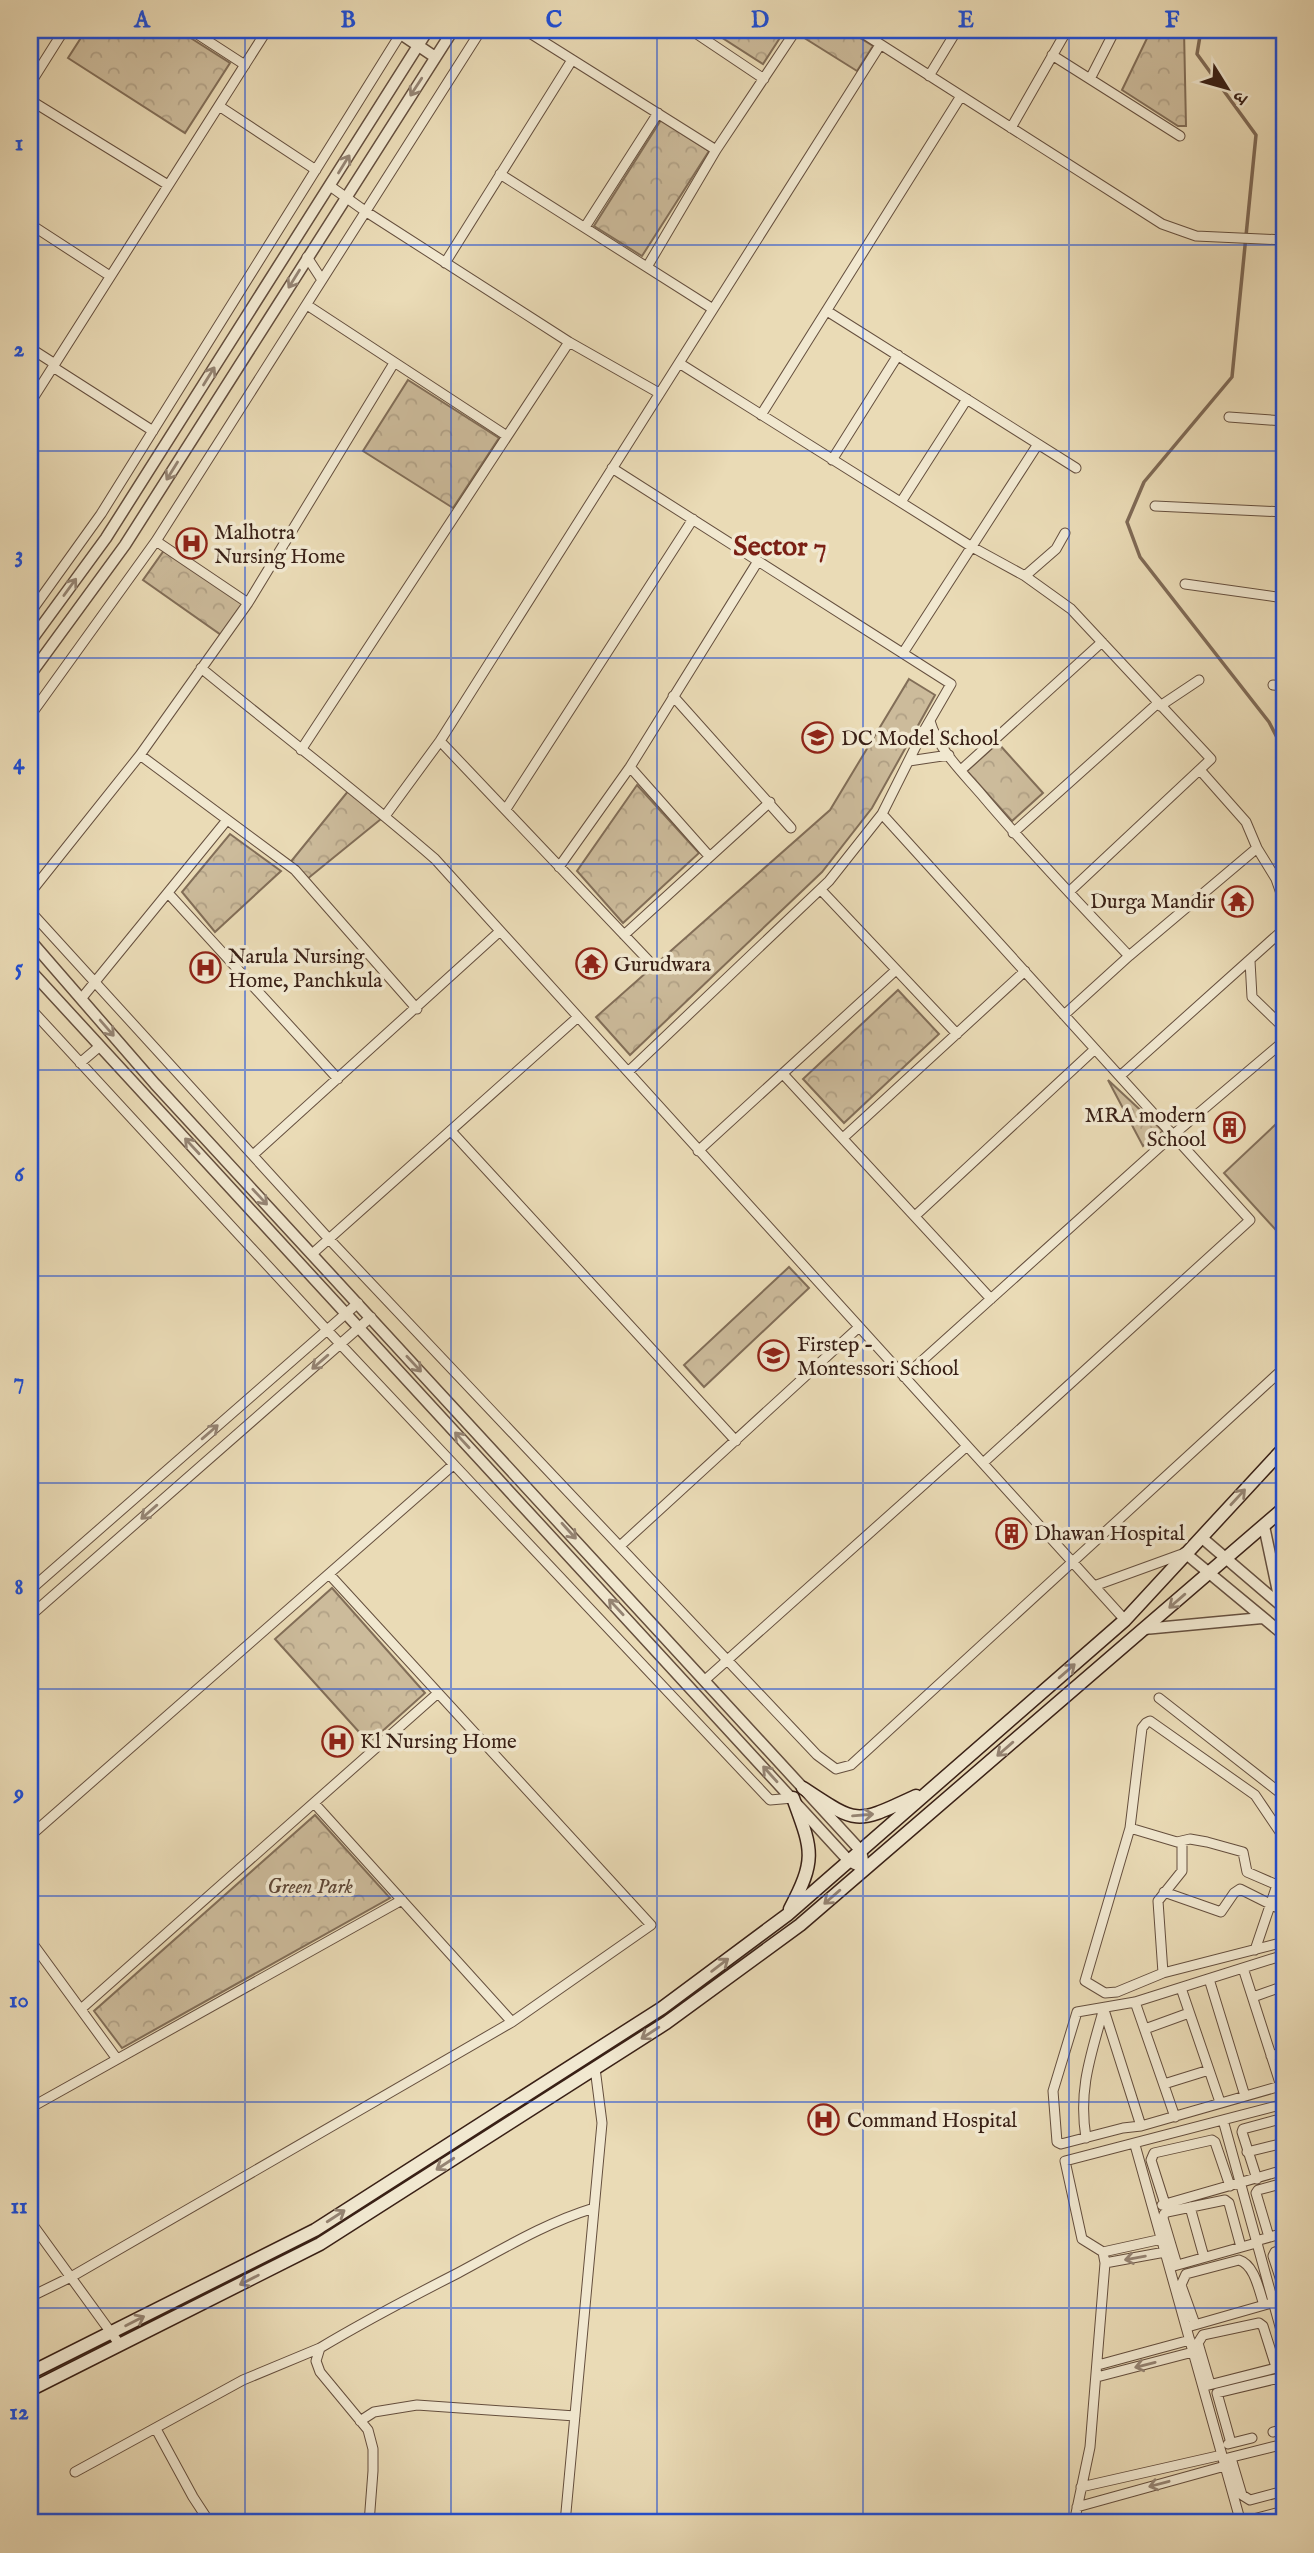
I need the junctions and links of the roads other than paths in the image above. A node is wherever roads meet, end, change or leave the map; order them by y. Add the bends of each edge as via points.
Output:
1 (64, 30) edge
2 (191, 30) edge
3 (267, 30) edge
4 (428, 30) edge
5 (453, 30) edge
6 (481, 30) edge
7 (525, 30) edge
8 (691, 30) edge
9 (796, 30) edge
10 (858, 30) edge
11 (957, 30) edge
12 (1067, 30) edge
13 (1115, 30) edge
14 (400, 31) edge
15 (419, 45) junction
16 (880, 45) junction
17 (1052, 55) junction
18 (435, 57) junction
19 (572, 60) junction
20 (245, 65) junction
21 (929, 76) junction
22 (764, 79) junction
23 (1090, 79) junction
24 (30, 84) edge
25 (961, 96) junction
26 (30, 100) edge
27 (219, 106) junction
28 (658, 113) junction
29 (1011, 128) junction
30 (1180, 136) dead end
31 (716, 150) junction
32 (316, 170) junction
33 (500, 174) junction
34 (168, 185) junction
35 (330, 186) junction
36 (345, 198) junction
37 (365, 211) junction
38 (30, 224) edge
39 (585, 227) junction
40 (1284, 240) edge
41 (307, 257) junction
42 (445, 263) junction
43 (647, 267) junction
44 (110, 276) junction
45 (322, 279) junction
46 (307, 305) junction
47 (713, 309) junction
48 (827, 311) junction
49 (569, 342) junction
50 (30, 348) edge
51 (898, 355) junction
52 (394, 363) junction
53 (679, 363) junction
54 (54, 366) junction
55 (659, 393) junction
56 (967, 399) junction
57 (30, 403) edge
58 (761, 415) junction
59 (1229, 416) dead end
60 (1284, 421) edge
61 (153, 431) junction
62 (507, 436) junction
63 (1038, 444) junction
64 (832, 460) junction
65 (612, 468) junction
66 (1076, 468) dead end
67 (901, 502) junction
68 (1155, 506) dead end
69 (1284, 512) edge
70 (693, 519) junction
71 (1065, 533) dead end
72 (156, 541) junction
73 (972, 547) junction
74 (758, 561) junction
75 (1025, 576) junction
76 (1284, 577) edge
77 (1185, 584) dead end
78 (1284, 598) edge
79 (248, 603) junction
80 (30, 613) edge
81 (30, 642) edge
82 (1102, 642) junction
83 (903, 653) junction
84 (201, 668) junction
85 (30, 676) edge
86 (1199, 680) dead end
87 (1273, 685) dead end
88 (1284, 686) edge
89 (673, 696) junction
90 (1159, 704) junction
91 (31, 712) edge
92 (930, 721) junction
93 (440, 741) junction
94 (301, 750) junction
95 (140, 755) junction
96 (949, 755) junction
97 (909, 761) junction
98 (630, 767) junction
99 (961, 770) junction
100 (1200, 770) junction
101 (770, 802) junction
102 (506, 808) junction
103 (882, 814) junction
104 (385, 816) junction
105 (227, 820) junction
106 (792, 828) dead end
107 (1013, 832) junction
108 (1257, 848) junction
109 (709, 856) junction
110 (559, 867) junction
111 (821, 890) junction
112 (1069, 892) junction
113 (30, 893) edge
114 (168, 893) junction
115 (1284, 902) edge
116 (30, 911) edge
117 (1284, 929) edge
118 (499, 932) junction
119 (624, 935) junction
120 (30, 940) edge
121 (1129, 956) junction
122 (648, 960) dead end
123 (1250, 961) junction
124 (30, 970) edge
125 (896, 970) junction
126 (1025, 971) junction
127 (96, 983) junction
128 (81, 999) junction
129 (30, 1008) edge
130 (417, 1009) junction
131 (1065, 1015) junction
132 (578, 1017) junction
133 (1284, 1028) edge
134 (957, 1034) junction
135 (1284, 1041) edge
136 (100, 1046) junction
137 (1095, 1049) junction
138 (80, 1063) junction
139 (628, 1072) junction
140 (782, 1074) junction
141 (1120, 1076) junction
142 (338, 1079) junction
143 (451, 1131) junction
144 (1173, 1135) junction
145 (843, 1138) junction
146 (698, 1151) junction
147 (253, 1155) junction
148 (915, 1216) junction
149 (329, 1239) junction
150 (312, 1253) junction
151 (294, 1257) junction
152 (306, 1271) junction
153 (991, 1299) junction
154 (358, 1303) junction
155 (346, 1314) junction
156 (371, 1317) junction
157 (859, 1327) junction
158 (359, 1328) junction
159 (327, 1330) junction
160 (340, 1344) junction
161 (1284, 1368) edge
162 (904, 1377) junction
163 (736, 1441) junction
164 (967, 1446) junction
165 (1284, 1448) edge
166 (983, 1463) junction
167 (453, 1465) junction
168 (1284, 1508) edge
169 (1264, 1525) junction
170 (1200, 1537) junction
171 (620, 1546) junction
172 (1185, 1553) junction
173 (1225, 1559) junction
174 (1072, 1561) junction
175 (1209, 1573) junction
176 (329, 1574) junction
177 (1094, 1586) junction
178 (30, 1590) edge
179 (1283, 1607) edge
180 (30, 1616) edge
181 (1262, 1618) junction
182 (1125, 1620) junction
183 (1144, 1629) junction
184 (1284, 1636) edge
185 (728, 1660) junction
186 (705, 1680) junction
187 (439, 1693) junction
188 (1159, 1698) dead end
189 (803, 1788) junction
190 (931, 1790) junction
191 (1284, 1796) edge
192 (793, 1798) junction
193 (314, 1803) junction
194 (1130, 1828) junction
195 (30, 1836) edge
196 (1284, 1838) edge
197 (1182, 1841) junction
198 (861, 1851) junction
199 (849, 1861) junction
200 (865, 1869) junction
201 (1280, 1883) edge
202 (1164, 1892) junction
203 (402, 1900) junction
204 (1270, 1903) junction
205 (1284, 1911) edge
206 (787, 1915) junction
207 (30, 1940) edge
208 (1284, 1942) edge
209 (1255, 1950) junction
210 (1284, 1955) edge
211 (1243, 1968) junction
212 (1163, 1973) junction
213 (1209, 1979) junction
214 (1284, 1986) edge
215 (1181, 1987) junction
216 (1253, 1997) junction
217 (1135, 2002) junction
218 (1104, 2008) junction
219 (81, 2010) junction
220 (1189, 2013) junction
221 (512, 2022) junction
222 (1144, 2029) junction
223 (1284, 2053) edge
224 (1271, 2056) junction
225 (117, 2059) junction
226 (595, 2068) junction
227 (1209, 2070) junction
228 (1164, 2084) junction
229 (1283, 2085) edge
230 (1245, 2095) junction
231 (1220, 2102) junction
232 (1284, 2104) edge
233 (30, 2108) edge
234 (1175, 2117) junction
235 (1284, 2118) edge
236 (1223, 2120) junction
237 (1140, 2126) junction
238 (1084, 2141) junction
239 (1146, 2142) junction
240 (1284, 2143) edge
241 (1135, 2145) junction
242 (1247, 2152) junction
243 (1284, 2170) edge
244 (1257, 2179) junction
245 (1284, 2183) edge
246 (1235, 2185) junction
247 (1165, 2204) junction
248 (1190, 2207) junction
249 (594, 2208) junction
250 (1153, 2208) junction
251 (30, 2221) edge
252 (1284, 2233) edge
253 (1269, 2237) junction
254 (1162, 2239) junction
255 (1256, 2242) junction
256 (1241, 2247) junction
257 (1284, 2249) edge
258 (1103, 2252) junction
259 (1165, 2252) junction
260 (1204, 2257) junction
261 (1105, 2263) junction
262 (1173, 2266) junction
263 (71, 2277) junction
264 (1284, 2290) edge
265 (30, 2297) edge
266 (1284, 2301) edge
267 (1270, 2304) junction
268 (1281, 2314) edge
269 (1190, 2325) junction
270 (112, 2332) junction
271 (1190, 2340) junction
272 (1284, 2341) edge
273 (120, 2345) junction
274 (320, 2348) junction
275 (1193, 2352) junction
276 (1098, 2365) junction
277 (1280, 2366) edge
278 (30, 2373) edge
279 (1097, 2377) junction
280 (1207, 2385) junction
281 (1284, 2389) edge
282 (30, 2390) edge
283 (575, 2416) junction
284 (360, 2421) junction
285 (156, 2429) junction
286 (1284, 2429) edge
287 (1273, 2432) dead end
288 (1252, 2438) dead end
289 (1231, 2443) junction
290 (1284, 2444) edge
291 (1224, 2457) junction
292 (75, 2472) dead end
293 (1081, 2487) junction
294 (1284, 2491) edge
295 (1077, 2507) junction
296 (1284, 2511) edge
297 (210, 2523) edge
298 (368, 2523) edge
299 (565, 2523) edge
300 (1074, 2523) edge
301 (1240, 2523) edge

1 - 24 street
2 - 20 street
3 - 20 street
4 - 15 street
5 - 18 street
6 - 37 street
7 - 19 street
8 - 22 street
9 - 22 street
10 - 16 street
11 - 21 street
12 - 17 street
13 - 23 street
14 - 15 street
14 - 32 street
15 - 18 street
35 -> 15 street
16 - 21 street
16 - 47 street
17 - 23 street
17 - 29 street
18 -> 36 street
19 - 28 street
19 - 33 street
20 - 27 street
21 - 25 street
22 - 31 street
23 - 30 street
25 - 29 street
25 - 48 street
26 - 34 street
27 - 32 street
27 - 34 street
28 - 31 street
28 - 39 street
29 - 40 street via 1161,224 1196,236
31 - 43 street
32 - 61 street
33 - 39 street
33 - 42 street
34 - 44 street
35 - 36 street
81 -> 35 street via 106,538
36 - 37 street
36 - 41 street
37 - 42 street
37 - 45 street
38 - 44 street
39 - 43 street
41 - 45 street
41 -> 85 street via 125,545
42 - 49 street
43 - 47 street
44 - 54 street
45 - 46 street
46 - 52 street
46 - 72 street
47 - 53 street
48 - 51 street
48 - 58 street
49 - 55 street
49 - 62 street
50 - 54 street
51 - 56 street
51 - 64 street
52 - 62 street
52 - 79 street
53 - 55 street
53 - 58 street
54 - 57 street
54 - 61 street
55 - 65 street
56 - 63 street
56 - 67 street
58 - 64 street
59 - 60 street
61 - 80 street
62 - 94 street
63 - 66 street
63 - 73 street
64 - 67 street
65 - 70 street
65 - 93 street
67 - 73 street
68 - 69 street
70 - 74 street
70 - 102 street
71 - 75 street via 1056,549
72 - 79 street
72 - 91 street
73 - 75 street
73 - 83 street
74 - 83 street
74 - 89 street
75 - 82 street via 1071,609
76 - 78 street
77 - 78 street
79 - 84 street
82 - 90 street
82 - 99 street
83 - 92 street via 951,684
84 - 94 street
84 - 95 street
86 - 90 street
87 - 88 street
89 - 98 street
89 - 101 street
90 - 100 street via 1211,759
90 - 107 street
92 - 96 street
92 - 97 street
93 - 102 street
93 - 104 street
94 - 104 street
95 - 105 street
95 - 113 street
96 - 97 street
96 - 99 street
97 - 103 street
98 - 109 street
98 - 110 street
99 - 107 street
100 - 108 street via 1246,822
100 - 112 street
101 - 106 street
101 - 109 street
102 - 110 street
103 - 111 street
103 - 126 street
104 - 118 street via 435,859
105 - 114 street
105 - 130 street via 295,870
107 - 112 street
108 - 115 street
108 - 121 street
109 - 119 street
110 - 119 street
111 - 125 street
111 - 139 street
112 - 121 street
114 - 127 street
114 - 142 street
116 - 127 street
117 - 123 street
118 - 130 street
118 - 132 street
119 - 122 street
120 - 128 street
121 - 131 street
123 - 133 street via 1252,997
123 - 141 street
124 - 136 street
125 - 134 street
125 - 140 street
126 - 131 street
126 - 134 street
127 - 128 street
127 - 147 street
128 -> 150 street
129 - 138 street
130 - 142 street
131 - 137 street
132 - 139 street
132 - 143 street
134 - 145 street
135 - 144 street
136 - 138 street
151 -> 136 street
137 - 141 street
137 - 148 street
138 - 159 street
139 - 146 street
140 - 145 street
140 - 146 street
141 - 144 street
142 - 147 street
143 - 149 street
143 - 163 street
144 - 153 street
144 - 166 street via 1250,1220
145 - 148 street
146 - 157 street
147 - 149 street
148 - 153 street
149 - 150 street
149 - 171 street
150 - 151 street
150 - 152 street
150 - 154 street
151 - 152 street
152 - 155 street
153 - 162 street
154 - 155 street
154 - 156 street
155 - 158 street
155 - 159 street
156 - 158 street
156 -> 186 street
157 - 162 street
157 - 163 street
158 - 160 street
192 -> 158 street
159 - 160 street
178 -> 159 street
160 - 167 street
160 -> 180 street
161 - 174 street
162 - 164 street
163 - 171 street
164 - 166 street
164 - 185 street
170 -> 165 main road
166 - 174 street
167 - 176 street
167 - 192 street via 770,1800
168 - 169 main road
169 - 173 main road
169 - 179 street
170 - 172 main road
170 - 173 street
171 - 185 street
172 - 175 street
172 - 177 street
172 - 182 main road
173 - 175 main road
173 - 179 street
174 - 177 street
174 - 185 street via 851,1765 836,1769 817,1755
175 - 181 street
175 -> 183 main road
176 - 187 street
176 - 195 street
177 - 182 street
181 - 183 street
181 - 184 street
190 -> 182 main road
183 -> 200 main road
185 - 186 street
186 - 189 street
187 - 193 street
187 - 221 street via 651,1925
188 - 191 street
189 -> 190 main road via 844,1815 860,1818
189 - 198 street
190 - 198 main road
192 - 199 street
192 - 206 main road via 810,1854 805,1881
193 - 203 street
193 - 219 street
194 - 196 street via 1142,1728 1150,1721 1255,1795
194 - 197 street
194 - 212 street via 1085,1981 1105,1993 1117,1992
197 - 201 street via 1243,1852 1247,1872
197 - 202 street via 1182,1871
198 - 199 main road
198 - 200 street
199 - 200 street
199 - 206 main road
200 -> 226 main road via 800,1925 666,2023
201 - 204 street
202 - 204 street via 1221,1912 1240,1889
202 - 212 street via 1158,1902
203 - 221 street
203 - 225 street
204 - 205 street
204 - 209 street
270 -> 206 main road via 315,2230 662,2008
207 - 219 street
208 - 209 street
209 - 212 street
210 - 211 street
211 - 213 street
211 - 216 street
213 - 215 street
213 - 230 street
214 - 216 street
215 - 217 street
215 - 220 street
216 - 224 street
217 - 218 street
217 - 222 street
218 - 237 street
218 - 238 street via 1083,2096
218 - 238 street via 1077,2011 1052,2091 1058,2142
219 - 225 street
220 - 222 street
220 - 227 street
221 - 263 street
222 - 228 street
223 - 224 street
224 - 229 street
225 - 233 street
226 - 249 street via 602,2123
226 -> 273 main road via 320,2244
227 - 228 street
227 - 231 street
228 - 234 street
229 - 230 street
230 - 231 street
231 - 234 street
232 - 236 street
234 - 237 street
235 - 242 street via 1244,2129
236 - 239 street
236 - 246 street
237 - 238 street
238 - 239 street via 1133,2131
239 - 241 street
240 - 242 street
241 - 250 street
241 - 258 street via 1065,2161 1082,2239
242 - 244 street
243 - 244 street
244 - 246 street
245 - 253 street via 1256,2193
246 - 247 street
246 - 247 street via 1212,2140 1154,2153 1151,2160
246 - 255 street
247 - 250 street
248 - 256 street via 1229,2203
248 - 260 street
248 - 262 street via 1164,2214
249 - 274 street via 528,2235
249 - 283 street
250 - 254 street
251 - 263 street
252 - 253 street
253 - 255 street
254 - 258 street
254 - 259 street
255 - 256 street
255 - 267 street
256 - 260 street
257 - 264 street via 1273,2256
258 - 261 street
259 -> 261 street
259 - 262 street
260 - 262 street
261 - 276 street
262 - 269 street
263 - 265 street
263 - 270 street
266 - 267 street
267 - 268 street
267 - 269 street
267 - 269 street via 1245,2262 1239,2260 1186,2274 1181,2285
268 - 272 street
269 - 271 street
270 - 273 street
270 - 278 main road
271 - 275 street
271 - 276 street
273 - 282 main road
274 - 284 street via 316,2361 320,2372
274 - 285 street via 243,2380
275 -> 279 street
275 - 280 street
276 - 279 street
277 - 280 street
277 - 280 street via 1259,2323 1203,2335 1198,2343
279 - 293 street
280 - 291 street
281 - 289 street via 1282,2381 1275,2379 1217,2393
283 - 284 street via 417,2405 374,2412
283 - 299 street
284 - 298 street via 373,2449
285 - 292 street
285 - 297 street
286 - 287 street
288 - 289 street
289 - 291 street
290 - 291 street
291 - 293 street
291 - 294 street via 1246,2498
291 -> 295 street
291 - 301 street
293 - 295 street
295 - 300 street
296 - 301 street

